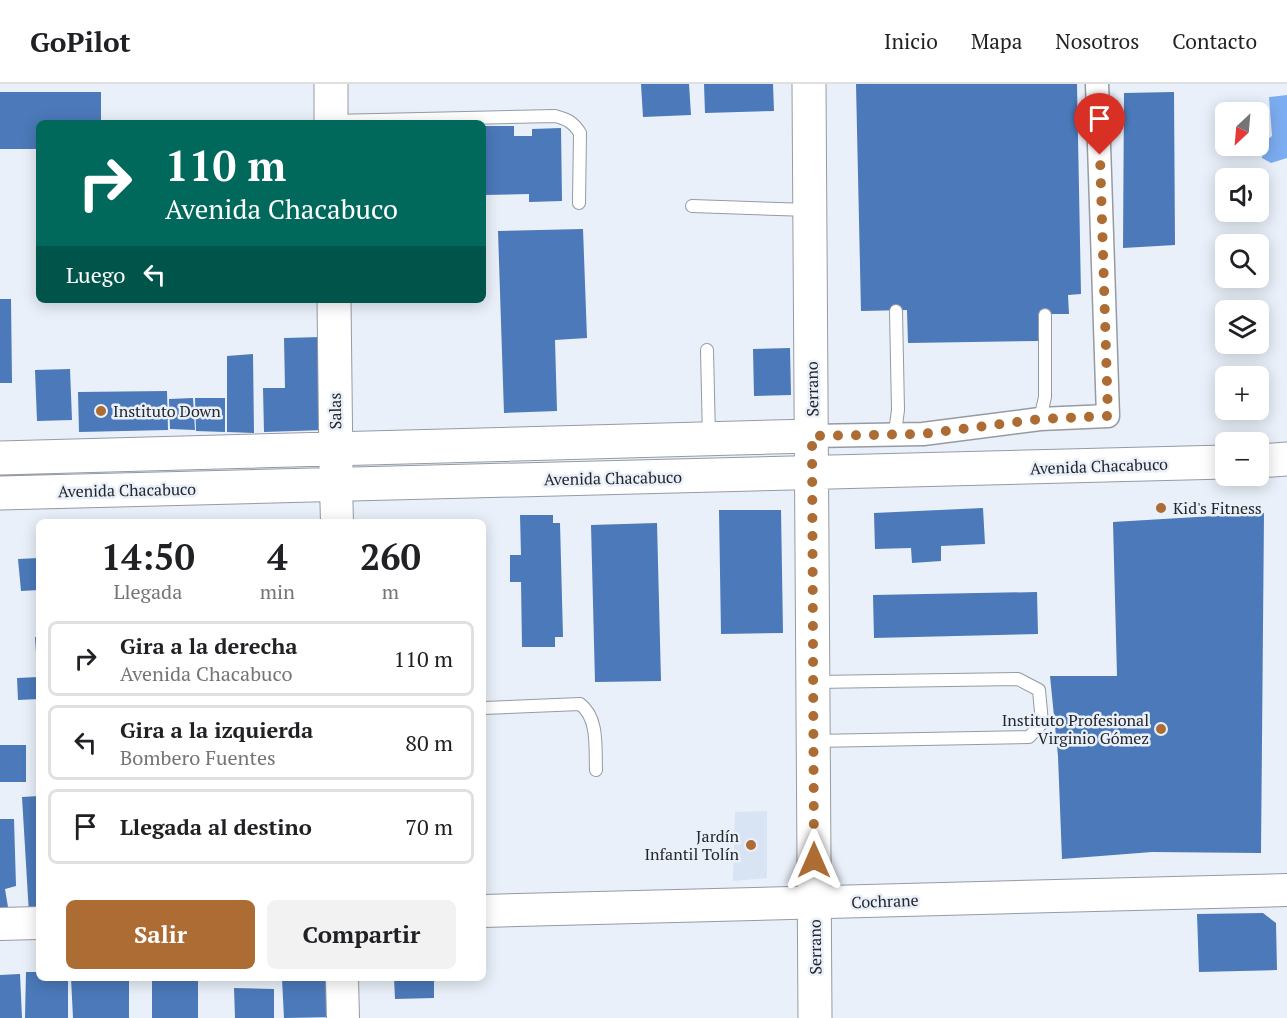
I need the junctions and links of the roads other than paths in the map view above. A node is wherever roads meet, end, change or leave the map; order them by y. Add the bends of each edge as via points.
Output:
1 (331, 84) edge
2 (809, 84) edge
3 (1097, 84) edge
4 (331, 120) edge
5 (406, 120) edge
6 (579, 203) dead end
7 (692, 206) dead end
8 (810, 210) junction
9 (334, 303) edge
10 (896, 310) dead end
11 (1045, 315) dead end
12 (707, 350) dead end
13 (1040, 419) junction
14 (890, 434) junction
15 (812, 436) junction
16 (709, 439) junction
17 (336, 448) junction
18 (0, 458) edge
19 (1287, 459) edge
20 (1269, 460) edge
21 (1215, 462) edge
22 (812, 473) junction
23 (336, 485) junction
24 (0, 493) edge
25 (337, 519) edge
26 (813, 682) junction
27 (486, 708) edge
28 (813, 741) junction
29 (596, 770) dead end
30 (1287, 890) edge
31 (814, 903) junction
32 (486, 911) edge
33 (36, 923) edge
34 (0, 924) edge
35 (342, 981) edge
36 (343, 1018) edge
37 (815, 1018) edge

1 - 4 main road
2 - 8 main road, Serrano
3 - 13 street via 1108,416
5 - 6 lane via 555,116 567,119 580,133
7 - 8 lane
8 - 15 main road, Serrano
9 - 17 main road, Salas
10 - 14 lane via 898,410
11 - 13 lane via 1046,397
12 - 16 lane
13 - 14 street via 923,434
14 - 15 street
15 - 16 main road
15 - 22 main road, Serrano
16 - 17 main road
17 - 18 main road
17 - 23 main road, Salas
19 - 20 main road
21 - 22 main road, Avenida Chacabuco
22 - 23 main road, Avenida Chacabuco
22 - 26 main road, Serrano
23 - 24 main road, Avenida Chacabuco
23 - 25 street, Salas
26 - 28 main road, Serrano
26 - 28 lane via 1018,680 1039,690 1042,723 1029,737
27 - 29 lane via 580,704 592,720
28 - 31 main road, Serrano
30 - 31 street, Cochrane
31 - 32 street, Cochrane
31 - 37 main road, Serrano
33 - 34 street
35 - 36 street

